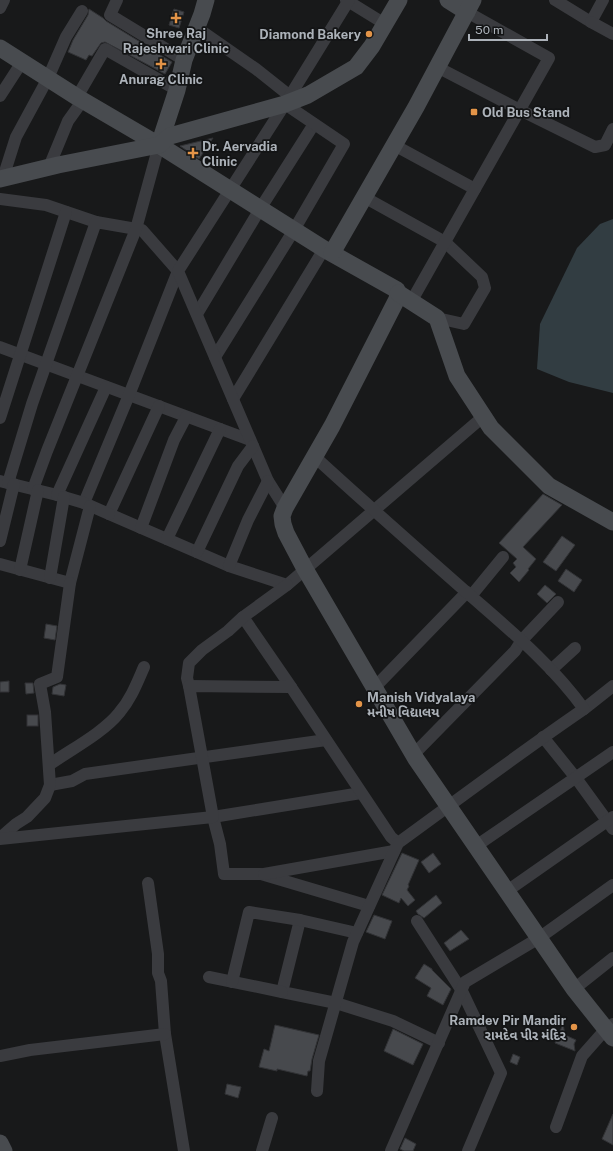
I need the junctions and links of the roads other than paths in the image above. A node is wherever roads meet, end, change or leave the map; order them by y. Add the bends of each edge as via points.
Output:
1 (4, 0) edge
2 (118, 0) edge
3 (206, 0) edge
4 (347, 0) edge
5 (399, 0) edge
6 (448, 0) edge
7 (555, 0) edge
8 (603, 0) edge
9 (470, 6) edge
10 (0, 8) edge
11 (82, 11) dead end
12 (591, 22) junction
13 (385, 24) junction
14 (197, 28) junction
15 (613, 34) edge
16 (0, 48) edge
17 (184, 60) junction
18 (22, 62) junction
19 (437, 66) junction
20 (48, 78) junction
21 (177, 90) junction
22 (0, 96) edge
23 (80, 98) junction
24 (288, 100) junction
25 (520, 110) junction
26 (314, 124) junction
27 (613, 129) edge
28 (159, 145) junction
29 (394, 145) junction
30 (49, 167) junction
31 (2, 179) edge
32 (230, 190) junction
33 (475, 190) junction
34 (364, 197) junction
35 (0, 199) edge
36 (260, 209) junction
37 (66, 212) junction
38 (96, 222) junction
39 (136, 229) junction
40 (294, 230) junction
41 (445, 242) junction
42 (328, 251) junction
43 (178, 271) junction
44 (405, 297) junction
45 (197, 314) junction
46 (437, 318) junction
47 (0, 347) edge
48 (20, 355) junction
49 (215, 357) junction
50 (46, 364) junction
51 (77, 376) junction
52 (106, 387) junction
53 (129, 395) junction
54 (233, 399) junction
55 (159, 406) junction
56 (484, 416) junction
57 (186, 417) junction
58 (0, 418) edge
59 (220, 429) junction
60 (252, 443) junction
61 (315, 456) junction
62 (268, 481) junction
63 (8, 482) edge
64 (35, 490) junction
65 (61, 496) junction
66 (87, 504) junction
67 (285, 508) junction
68 (374, 511) junction
69 (109, 514) junction
70 (613, 522) edge
71 (141, 528) junction
72 (168, 539) junction
73 (0, 541) edge
74 (197, 552) junction
75 (503, 557) dead end
76 (0, 564) edge
77 (229, 566) junction
78 (305, 569) junction
79 (20, 570) junction
80 (50, 578) junction
81 (70, 583) junction
82 (287, 585) junction
83 (469, 594) junction
84 (558, 602) dead end
85 (243, 617) junction
86 (522, 640) junction
87 (574, 648) dead end
88 (144, 667) dead end
89 (551, 670) junction
90 (189, 686) junction
91 (613, 686) edge
92 (291, 687) junction
93 (374, 688) junction
94 (584, 709) junction
95 (543, 737) junction
96 (326, 740) junction
97 (613, 752) edge
98 (413, 755) junction
99 (202, 758) junction
100 (49, 765) junction
101 (576, 778) junction
102 (50, 785) junction
103 (361, 793) junction
104 (449, 807) junction
105 (213, 817) junction
106 (611, 822) edge
107 (0, 839) edge
108 (476, 846) junction
109 (396, 847) junction
110 (261, 874) junction
111 (148, 883) dead end
112 (613, 885) edge
113 (507, 891) junction
114 (369, 906) junction
115 (300, 920) junction
116 (417, 921) dead end
117 (357, 933) junction
118 (539, 938) junction
119 (613, 958) edge
120 (209, 977) dead end
121 (232, 982) junction
122 (574, 989) junction
123 (462, 991) junction
124 (282, 992) junction
125 (336, 1002) junction
126 (610, 1030) edge
127 (165, 1034) junction
128 (439, 1043) junction
129 (0, 1056) edge
130 (317, 1091) dead end
131 (272, 1118) dead end
132 (556, 1127) dead end
133 (0, 1143) edge
134 (4, 1151) edge
135 (184, 1151) edge
136 (262, 1151) edge
137 (391, 1151) edge
138 (468, 1151) edge

1 - 10 street
2 - 17 street via 110,15
3 - 14 main road
4 - 13 street
4 - 24 street
5 - 13 main road
6 - 9 main road
7 - 12 street
8 - 12 street
9 - 19 main road
9 - 25 street via 549,58
11 - 20 street via 66,36
12 - 15 street
13 - 24 main road via 356,67 308,95
14 - 17 main road
14 - 24 street via 238,56
16 - 18 main road
17 - 21 main road
18 - 20 main road
18 - 22 street
19 - 25 street
19 - 29 main road
20 - 23 main road
20 - 31 street via 16,137
21 - 23 street via 105,49
21 - 28 main road
23 - 28 main road
23 - 30 street
24 - 26 street
24 - 28 main road via 170,136
24 - 32 street
25 - 27 street via 595,147 605,145
25 - 33 street
26 - 36 street
26 - 40 street via 344,144
28 - 30 main road
28 - 32 main road
28 - 39 street
29 - 33 street
29 - 34 main road
30 - 31 main road
32 - 36 main road
32 - 43 street
33 - 41 street
34 - 41 street
34 - 42 main road
35 - 37 street via 46,205
36 - 40 main road
36 - 45 street
37 - 38 street
37 - 48 street
38 - 39 street
38 - 50 street
39 - 43 street via 142,230
39 - 51 street
40 - 42 main road
40 - 49 street
41 - 44 street
41 - 46 street via 482,277 485,288 464,324
42 - 44 main road via 394,287
42 - 54 street
43 - 45 street
43 - 53 street
44 - 46 main road
44 - 61 main road via 397,299
45 - 49 street
46 - 56 main road via 457,376
47 - 48 street
48 - 50 street
48 - 58 street
49 - 54 street
50 - 51 street
50 - 63 street
51 - 52 street
51 - 64 street via 47,451
52 - 53 street
52 - 65 street
53 - 55 street
53 - 66 street
54 - 60 street
55 - 57 street
55 - 69 street
56 - 68 street
56 - 70 main road via 492,428 549,486
57 - 59 street
57 - 71 street via 174,440
59 - 60 street
59 - 72 street
60 - 62 street
60 - 74 street via 238,466
61 - 67 main road
61 - 68 street
62 - 67 street
62 - 77 street
63 - 64 street
63 - 73 street
64 - 65 street
64 - 79 street
65 - 66 street
65 - 80 street
66 - 69 street
66 - 81 street
67 - 78 main road via 283,524
68 - 78 street
68 - 83 street
69 - 71 street
71 - 72 street
72 - 74 street
74 - 77 street
75 - 83 street
76 - 79 street
77 - 82 street
78 - 82 street
78 - 93 main road
79 - 80 street
80 - 81 street
81 - 100 street via 57,677 40,684
82 - 85 street
83 - 86 street
83 - 93 street
84 - 86 street
85 - 90 street via 189,663
85 - 92 street
86 - 89 street
86 - 98 street via 515,651
87 - 89 street
88 - 100 street via 135,689 119,713 95,734
89 - 94 street
90 - 92 street
90 - 99 street
91 - 94 street
92 - 96 street
93 - 98 main road
94 - 95 street
95 - 101 street
95 - 104 street
96 - 99 street
96 - 103 street
97 - 101 street
98 - 104 main road
99 - 102 street via 85,774 72,781
99 - 105 street
100 - 102 street
101 - 106 street
101 - 108 street
102 - 107 street via 45,798
103 - 105 street
103 - 109 street
104 - 108 main road
104 - 109 street
105 - 107 street
105 - 110 street via 224,874
106 - 113 street
108 - 113 main road
109 - 110 street
109 - 114 street
110 - 114 street
111 - 127 street
112 - 118 street
113 - 118 main road
114 - 117 street
115 - 117 street
115 - 121 street via 249,912
115 - 124 street
116 - 123 street
117 - 125 street
118 - 122 main road
118 - 123 street via 465,982
119 - 122 street
120 - 121 street
121 - 124 street
122 - 126 main road
123 - 128 street
123 - 138 street via 501,1073
124 - 125 street
125 - 128 street via 393,1021
125 - 130 street via 319,1061
126 - 132 street via 582,1056
127 - 129 street
127 - 135 street
128 - 137 street
131 - 136 street
133 - 134 main road

